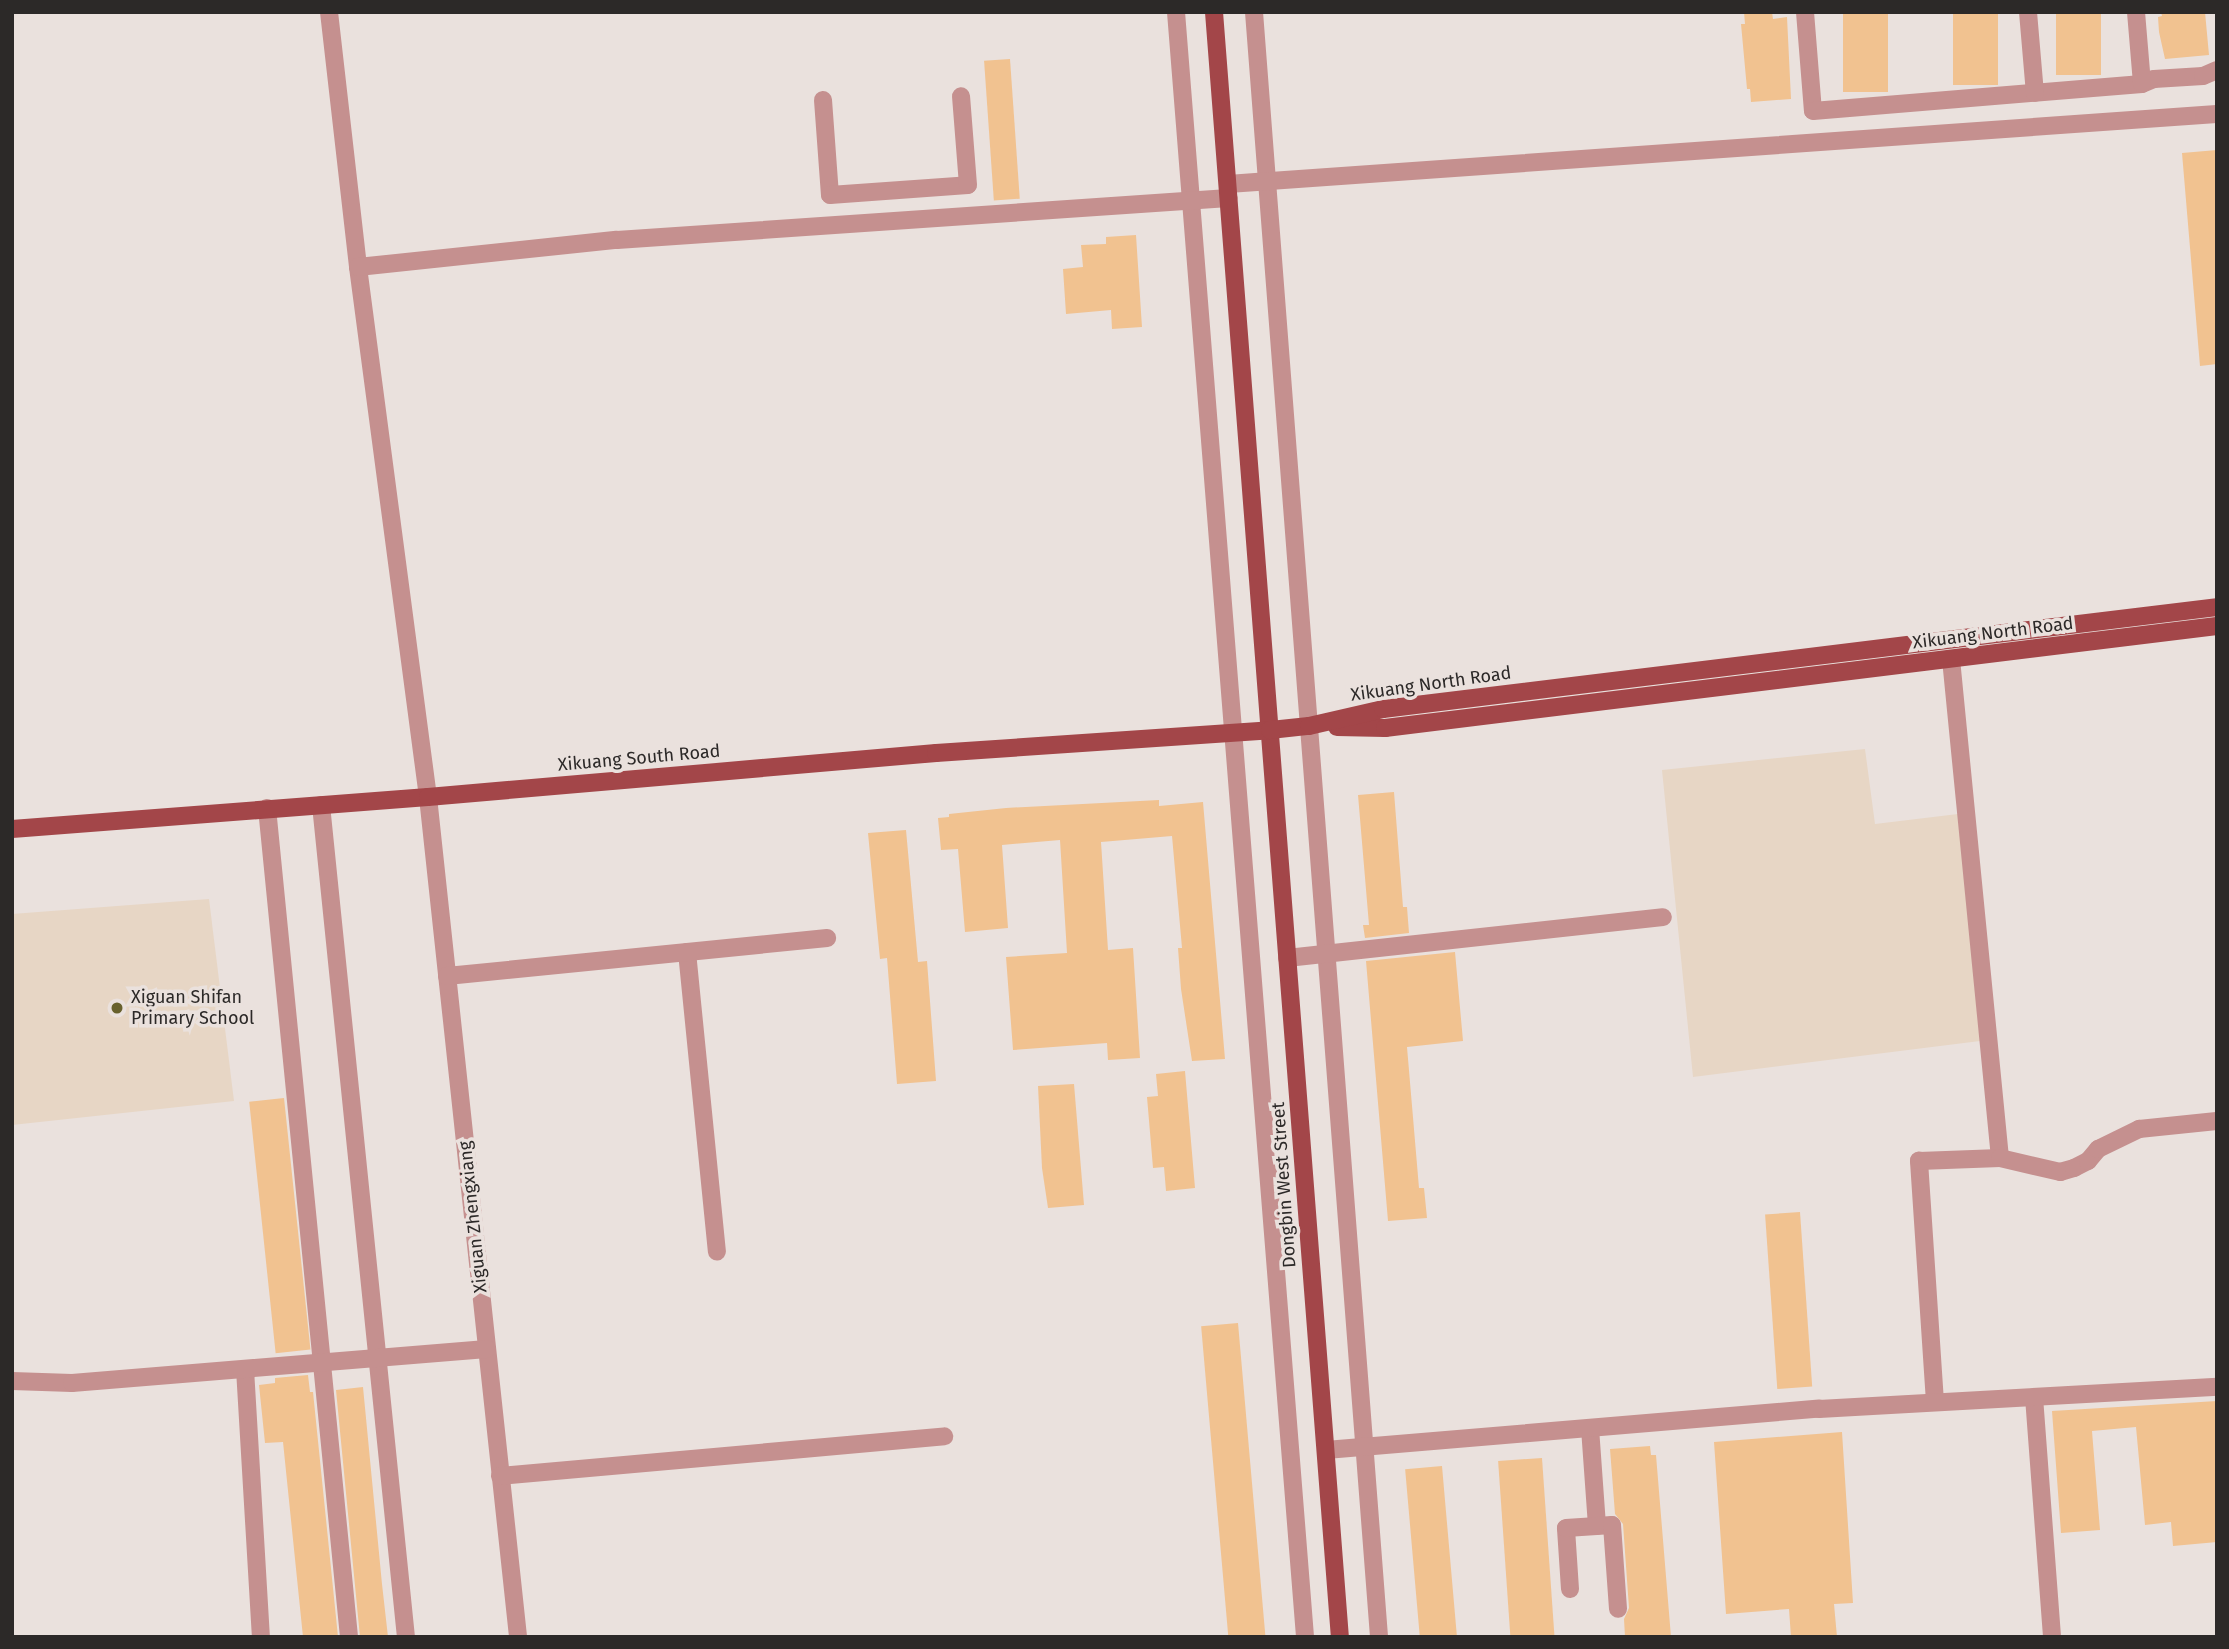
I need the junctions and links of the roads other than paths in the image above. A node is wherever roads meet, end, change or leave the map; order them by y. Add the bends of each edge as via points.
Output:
1 (329, 12) edge
2 (1176, 12) edge
3 (1214, 12) edge
4 (1254, 12) edge
5 (1805, 12) edge
6 (2028, 12) edge
7 (2136, 12) edge
8 (2217, 70) edge
9 (2142, 84) junction
10 (2035, 93) junction
11 (961, 96) dead end
12 (823, 100) dead end
13 (2217, 114) edge
14 (1267, 182) junction
15 (1228, 191) junction
16 (830, 195) junction
17 (1190, 200) junction
18 (832, 225) junction
19 (358, 267) junction
20 (2217, 607) edge
21 (2217, 626) edge
22 (1951, 659) junction
23 (1308, 726) junction
24 (1270, 730) junction
25 (1234, 733) junction
26 (428, 797) junction
27 (321, 805) junction
28 (267, 808) junction
29 (12, 829) edge
30 (1663, 917) dead end
31 (827, 938) dead end
32 (687, 952) junction
33 (1326, 954) junction
34 (1287, 958) junction
35 (447, 976) junction
36 (2217, 1121) edge
37 (2000, 1158) junction
38 (717, 1251) dead end
39 (487, 1349) junction
40 (377, 1359) junction
41 (322, 1363) junction
42 (245, 1369) junction
43 (12, 1381) edge
44 (2217, 1387) edge
45 (2034, 1397) junction
46 (1935, 1402) junction
47 (1590, 1428) junction
48 (944, 1436) dead end
49 (1364, 1447) junction
50 (1326, 1450) junction
51 (500, 1476) junction
52 (1597, 1526) junction
53 (1570, 1589) dead end
54 (1618, 1609) dead end
55 (261, 1637) edge
56 (349, 1637) edge
57 (405, 1637) edge
58 (518, 1637) edge
59 (1305, 1637) edge
60 (1340, 1637) edge
61 (1379, 1637) edge
62 (2052, 1637) edge

1 - 19 street, Xiguan Zhengxiang
2 - 17 street
3 - 15 main road, Dongbin West Street
4 - 14 street
5 - 10 street via 1813,111
6 - 10 street
7 - 9 street
8 - 9 street
9 - 10 street
11 - 16 street via 968,185
12 - 16 street
13 - 14 street
14 - 15 street
14 - 23 street
15 - 17 street
15 - 24 main road, Dongbin West Street
16 - 18 street
17 - 18 street
17 - 25 street
18 - 19 street via 617,240
19 - 26 street, Xiguan Zhengxiang
20 - 23 main road, Xikuang North Road via 1382,709
21 - 22 main road, Xikuang North Road
22 - 23 main road, Xikuang North Road via 1385,728
22 - 37 street
23 - 24 main road, Xikuang South Road
23 - 33 street
24 - 25 main road, Xikuang South Road
24 - 34 main road, Dongbin West Street
25 - 26 main road, Xikuang South Road via 936,753
25 - 59 street
26 - 27 main road, Xikuang South Road
26 - 35 street, Xiguan Zhengxiang
27 - 28 main road, Xikuang South Road
27 - 40 street
28 - 29 main road, Xikuang South Road
28 - 41 street
30 - 33 street
31 - 32 street
32 - 35 street
32 - 38 street
33 - 34 street
33 - 49 street
34 - 50 main road, Dongbin West Street
35 - 39 street, Xiguan Zhengxiang
36 - 37 street via 2139,1129 2098,1149 2088,1161 2060,1172
37 - 46 street via 1919,1161
39 - 40 street
39 - 51 street, Xiguan Zhengxiang
40 - 41 street
40 - 57 street
41 - 42 street
41 - 56 street
42 - 43 street via 72,1383
42 - 55 street
44 - 45 street
45 - 46 street
45 - 62 street
46 - 47 street
47 - 49 street
47 - 52 street
48 - 51 street
49 - 50 street
49 - 61 street
50 - 60 main road, Dongbin West Street
51 - 58 street, Xiguan Zhengxiang
52 - 53 street via 1566,1528
52 - 54 street via 1612,1525

